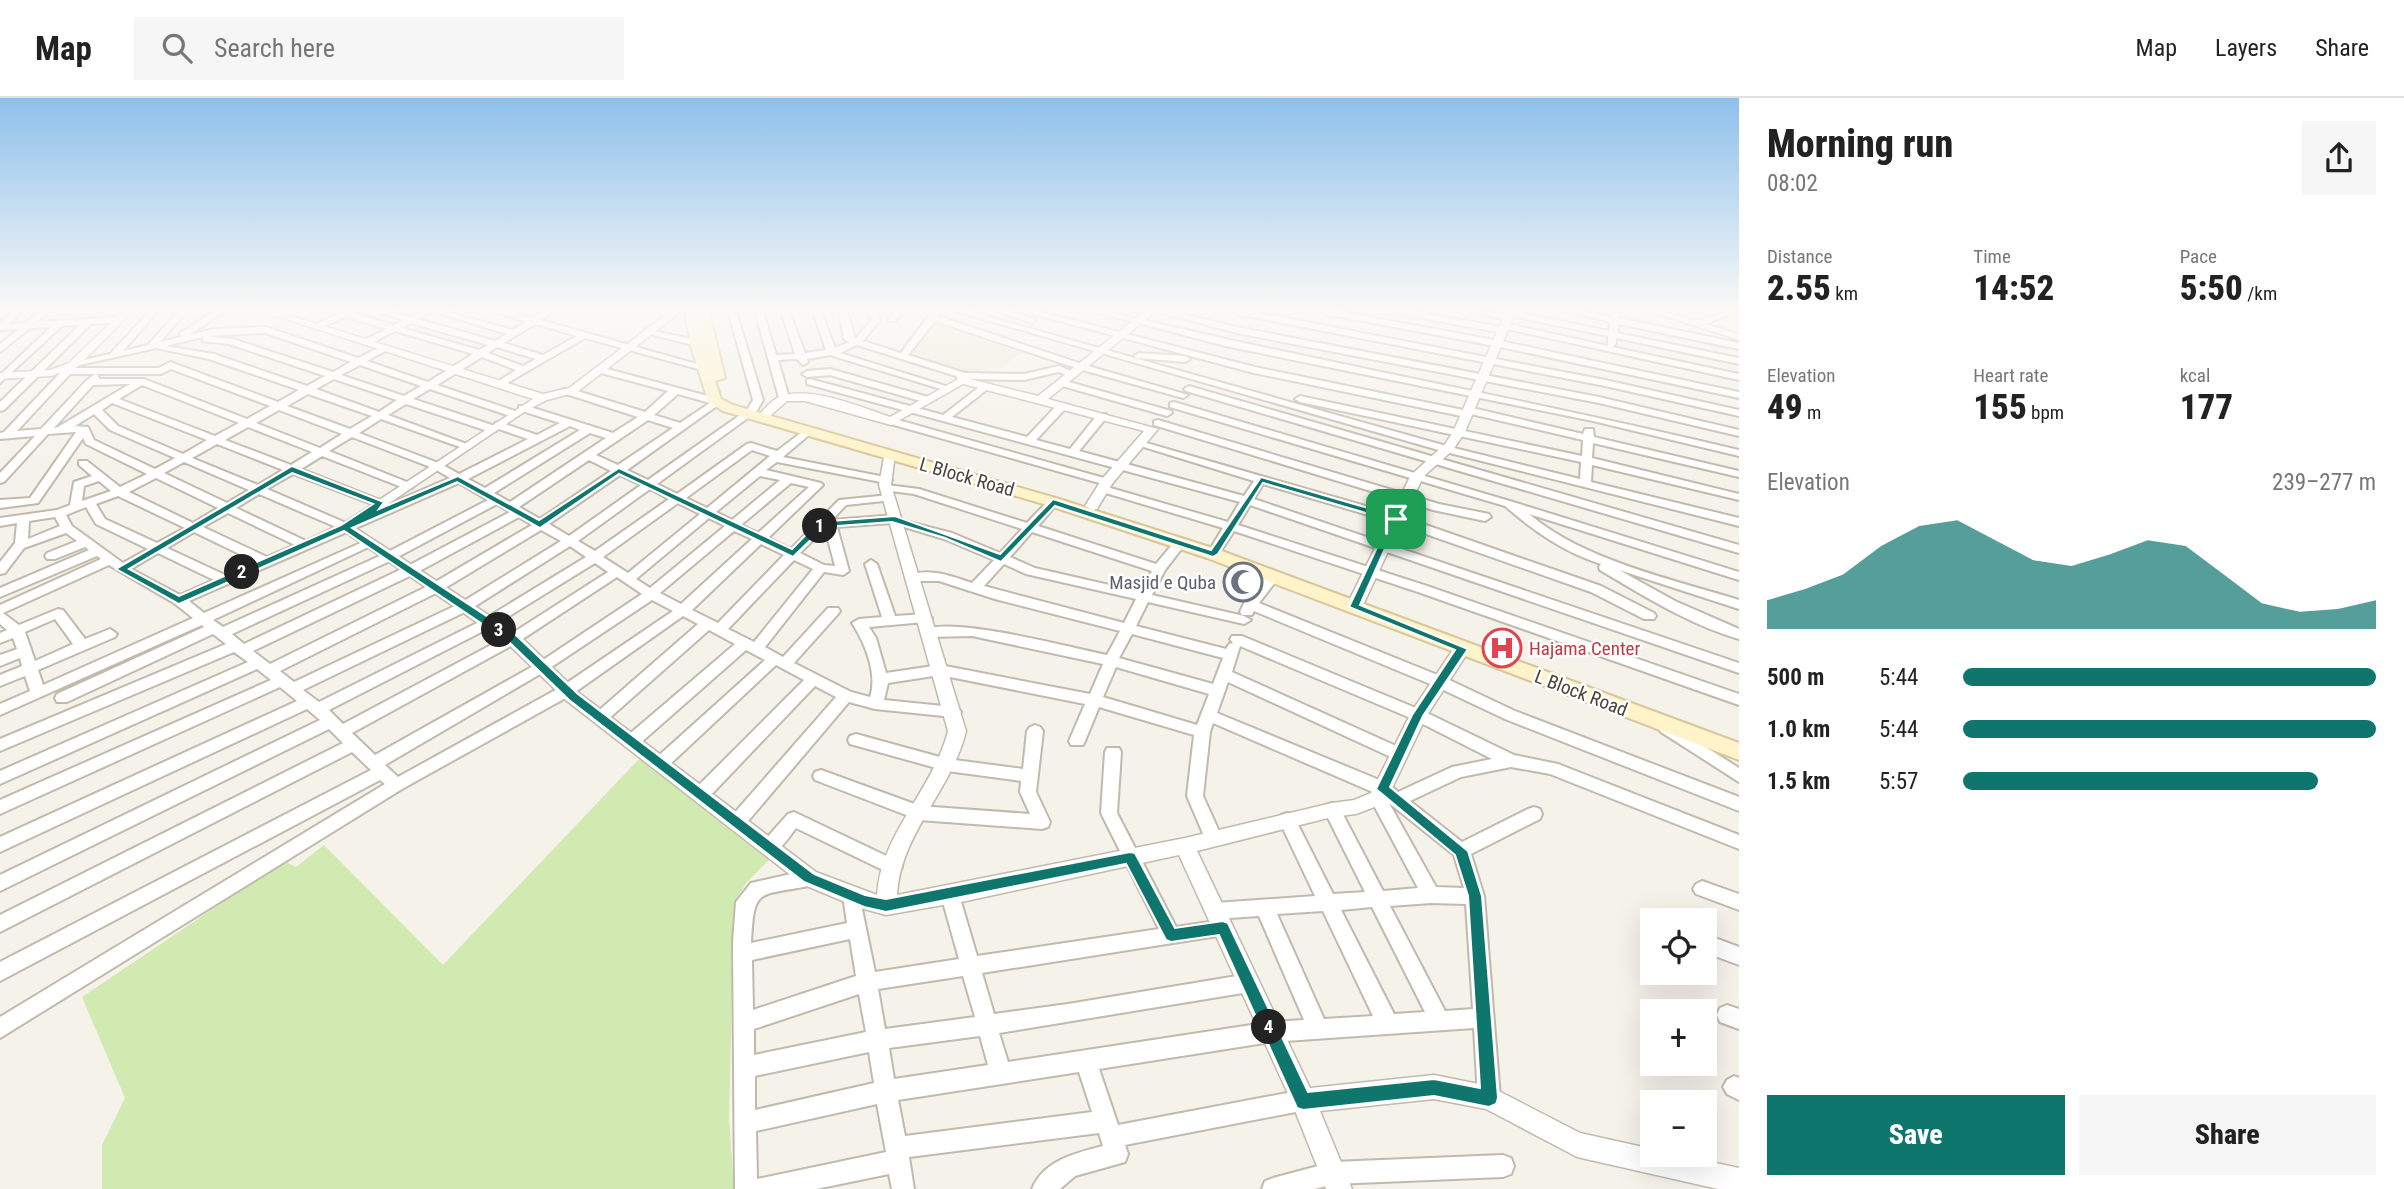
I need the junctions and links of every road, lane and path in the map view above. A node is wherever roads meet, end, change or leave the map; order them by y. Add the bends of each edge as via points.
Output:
1 (18, 362) edge
2 (48, 362) edge
3 (74, 362) edge
4 (91, 362) edge
5 (228, 362) edge
6 (291, 362) edge
7 (358, 362) joint
8 (427, 362) edge
9 (469, 362) edge
10 (503, 362) edge
11 (537, 362) edge
12 (609, 362) edge
13 (683, 362) edge
14 (701, 362) edge
15 (711, 362) edge
16 (747, 362) edge
17 (773, 362) edge
18 (803, 362) edge
19 (862, 362) edge
20 (918, 362) edge
21 (1055, 362) edge
22 (1092, 362) edge
23 (1137, 362) edge
24 (1208, 362) edge
25 (1224, 362) edge
26 (1318, 362) edge
27 (1408, 362) edge
28 (1490, 362) edge
29 (1500, 362) edge
30 (1587, 362) edge
31 (1608, 362) edge
32 (1665, 362) edge
33 (1607, 366) junction
34 (702, 367) junction
35 (68, 368) junction
36 (524, 370) junction
37 (600, 370) junction
38 (100, 371) junction
39 (455, 371) junction
40 (1078, 371) junction
41 (36, 374) junction
42 (332, 376) junction
43 (1484, 376) junction
44 (2, 377) edge
45 (1735, 377) edge
46 (809, 378) junction
47 (962, 378) junction
48 (1198, 379) junction
49 (141, 381) junction
50 (90, 383) junction
51 (1062, 383) junction
52 (1605, 383) junction
53 (499, 384) junction
54 (429, 386) junction
55 (986, 386) junction
56 (947, 387) junction
57 (307, 390) junction
58 (567, 391) junction
59 (675, 391) junction
60 (1186, 392) junction
61 (1476, 393) junction
62 (1734, 394) edge
63 (543, 398) junction
64 (784, 398) junction
65 (110, 399) junction
66 (816, 399) junction
67 (924, 399) junction
68 (1040, 400) junction
69 (1599, 400) junction
70 (405, 401) junction
71 (715, 402) junction
72 (278, 406) junction
73 (1062, 406) junction
74 (0, 408) edge
75 (94, 408) junction
76 (909, 409) junction
77 (1170, 409) junction
78 (1727, 410) junction
79 (519, 411) junction
80 (1467, 412) junction
81 (755, 413) junction
82 (1739, 413) edge
83 (380, 416) junction
84 (646, 416) junction
85 (1102, 416) junction
86 (1593, 418) junction
87 (944, 419) junction
88 (891, 421) junction
89 (247, 423) junction
90 (569, 423) junction
91 (1155, 426) junction
92 (495, 427) junction
93 (682, 427) junction
94 (84, 429) junction
95 (589, 429) junction
96 (1724, 429) junction
97 (61, 430) junction
98 (44, 432) junction
99 (806, 432) junction
100 (1459, 432) junction
101 (351, 433) junction
102 (1739, 433) edge
103 (614, 437) junction
104 (3, 438) edge
105 (537, 439) junction
106 (1586, 439) junction
107 (216, 440) junction
108 (1029, 441) junction
109 (1139, 444) junction
110 (467, 446) junction
111 (1446, 449) junction
112 (1721, 449) junction
113 (320, 452) junction
114 (1072, 453) junction
115 (1739, 453) edge
116 (889, 454) junction
117 (1264, 455) junction
118 (588, 456) junction
119 (777, 456) junction
120 (183, 458) junction
121 (1434, 458) junction
122 (1586, 460) junction
123 (83, 463) dead end
124 (438, 466) junction
125 (1121, 466) junction
126 (1717, 468) junction
127 (292, 469) junction
128 (619, 470) junction
129 (758, 472) junction
130 (155, 473) junction
131 (1739, 474) edge
132 (1418, 475) junction
133 (101, 478) junction
134 (789, 478) junction
135 (1255, 478) junction
136 (458, 479) junction
137 (0, 480) edge
138 (649, 485) junction
139 (1105, 485) junction
140 (1585, 485) junction
141 (408, 486) junction
142 (887, 489) junction
143 (258, 490) junction
144 (1714, 491) junction
145 (119, 492) junction
146 (490, 497) junction
147 (1739, 497) edge
148 (677, 498) junction
149 (1406, 498) junction
150 (1246, 500) junction
151 (1053, 502) junction
152 (1582, 502) junction
153 (0, 504) edge
154 (90, 504) junction
155 (381, 504) junction
156 (1508, 504) junction
157 (1092, 506) junction
158 (76, 508) junction
159 (227, 508) junction
160 (514, 510) junction
161 (59, 513) junction
162 (708, 513) junction
163 (1710, 514) junction
164 (1485, 517) dead end
165 (1396, 519) junction
166 (23, 520) junction
167 (896, 520) junction
168 (1739, 522) edge
169 (3, 524) edge
170 (826, 524) junction
171 (1231, 524) junction
172 (540, 525) junction
173 (733, 525) junction
174 (1578, 526) junction
175 (194, 527) junction
176 (345, 527) junction
177 (66, 528) junction
178 (1029, 528) junction
179 (760, 538) junction
180 (570, 541) junction
181 (86, 542) junction
182 (1180, 543) junction
183 (369, 544) junction
184 (305, 545) junction
185 (19, 546) junction
186 (1383, 546) junction
187 (158, 548) junction
188 (1739, 549) edge
189 (98, 551) junction
190 (1215, 551) junction
191 (793, 554) junction
192 (1583, 554) junction
193 (51, 556) dead end
194 (388, 557) junction
195 (594, 557) junction
196 (1001, 559) junction
197 (267, 562) junction
198 (871, 564) dead end
199 (116, 565) junction
200 (821, 568) junction
201 (1159, 569) junction
202 (0, 570) edge
203 (409, 570) junction
204 (1372, 570) junction
205 (622, 575) junction
206 (1274, 576) junction
207 (1739, 576) edge
208 (913, 578) junction
209 (225, 580) junction
210 (435, 588) junction
211 (975, 588) junction
212 (0, 593) edge
213 (651, 594) junction
214 (1145, 598) junction
215 (179, 600) junction
216 (1356, 603) junction
217 (1250, 604) junction
218 (1739, 605) edge
219 (464, 607) junction
220 (0, 610) edge
221 (682, 611) junction
222 (833, 611) dead end
223 (1649, 616) dead end
224 (0, 617) edge
225 (890, 621) junction
226 (1244, 621) junction
227 (488, 623) junction
228 (927, 625) junction
229 (212, 627) junction
230 (713, 627) junction
231 (1130, 629) junction
232 (18, 631) junction
233 (110, 634) dead end
234 (1739, 634) edge
235 (0, 638) edge
236 (513, 639) junction
237 (1237, 639) junction
238 (82, 646) junction
239 (750, 647) junction
240 (238, 648) junction
241 (1462, 649) junction
242 (24, 651) junction
243 (1231, 655) junction
244 (0, 661) edge
245 (1111, 661) junction
246 (778, 662) junction
247 (542, 667) junction
248 (30, 668) junction
249 (1739, 668) edge
250 (940, 670) junction
251 (1224, 674) junction
252 (275, 676) junction
253 (880, 679) junction
254 (813, 680) junction
255 (0, 681) edge
256 (1440, 682) junction
257 (566, 691) junction
258 (1218, 691) junction
259 (38, 693) junction
260 (846, 696) junction
261 (62, 698) dead end
262 (1094, 700) junction
263 (1739, 700) edge
264 (875, 704) junction
265 (313, 706) junction
266 (0, 710) edge
267 (953, 712) junction
268 (1418, 715) junction
269 (601, 717) junction
270 (1656, 722) junction
271 (1205, 724) junction
272 (1035, 731) dead end
273 (343, 732) junction
274 (856, 740) dead end
275 (1739, 740) edge
276 (632, 741) junction
277 (1077, 741) dead end
278 (0, 745) edge
279 (1112, 752) dead end
280 (1739, 752) edge
281 (1399, 754) junction
282 (1511, 761) junction
283 (661, 763) junction
284 (947, 765) junction
285 (377, 768) junction
286 (821, 776) dead end
287 (1029, 776) junction
288 (1739, 776) edge
289 (0, 778) edge
290 (396, 785) junction
291 (701, 794) junction
292 (1386, 795) junction
293 (1739, 804) edge
294 (0, 807) edge
295 (1332, 810) junction
296 (919, 813) junction
297 (1534, 814) dead end
298 (1287, 820) junction
299 (737, 822) junction
300 (1213, 838) junction
301 (1739, 842) edge
302 (0, 845) edge
303 (1185, 846) junction
304 (769, 847) junction
305 (1461, 851) junction
306 (1130, 858) junction
307 (893, 867) junction
308 (809, 878) junction
309 (0, 883) edge
310 (1702, 889) dead end
311 (950, 895) junction
312 (1431, 895) junction
313 (852, 896) junction
314 (1475, 896) junction
315 (1379, 899) junction
316 (1739, 902) edge
317 (1328, 903) junction
318 (886, 906) junction
319 (1265, 908) junction
320 (1219, 919) junction
321 (0, 924) edge
322 (857, 929) junction
323 (1171, 935) junction
324 (1717, 948) edge
325 (742, 954) junction
326 (1739, 956) edge
327 (970, 965) junction
328 (0, 972) edge
329 (867, 982) junction
330 (1248, 982) junction
331 (1485, 1018) junction
332 (1440, 1021) junction
333 (744, 1023) junction
334 (1388, 1024) junction
335 (987, 1026) junction
336 (0, 1028) edge
337 (1318, 1029) junction
338 (1271, 1032) junction
339 (877, 1040) junction
340 (1086, 1060) junction
341 (744, 1068) junction
342 (1000, 1074) junction
343 (886, 1091) junction
344 (1489, 1098) junction
345 (1303, 1101) junction
346 (745, 1123) junction
347 (1109, 1129) junction
348 (897, 1154) junction
349 (1503, 1166) dead end
350 (1336, 1181) edge
351 (1739, 1181) edge
352 (746, 1189) edge
353 (761, 1189) edge
354 (903, 1189) edge
355 (1044, 1189) edge
356 (1273, 1189) edge

1 - 44 street
2 - 41 street
3 - 35 street
4 - 35 street
5 - 57 street
6 - 42 street
7 - 42 street
7 - 54 street
8 - 39 street
9 - 39 street
10 - 36 street
11 - 36 street
12 - 37 street
13 - 34 street
14 - 34 main road
15 - 81 main road, L Block Road via 722,395
16 - 81 street via 758,400
17 - 64 street
18 - 46 street
19 - 56 street
20 - 47 street
21 - 40 street
22 - 40 street
23 - 48 street
24 - 48 street
25 - 80 street
26 - 61 street
27 - 43 street
28 - 43 street
29 - 52 street
30 - 33 street
31 - 33 street
32 - 45 street
33 - 52 street
33 - 62 street
34 - 71 main road
35 - 38 street
35 - 41 street
35 - 104 street
36 - 53 street
37 - 58 street
37 - 59 street
38 - 50 street
38 - 72 street via 161,371 170,365
39 - 53 street
39 - 54 street
40 - 47 street
40 - 51 street
40 - 60 street
41 - 44 street
41 - 74 street
42 - 57 street
42 - 70 street
43 - 61 street
43 - 69 street
45 - 62 street
46 - 66 street
46 - 67 street via 830,372
46 - 76 street
47 - 55 street
47 - 56 street
48 - 60 street
48 - 100 street
48 - 111 street
49 - 50 street
49 - 65 street
49 - 89 street
50 - 98 street
51 - 68 street
51 - 77 street
52 - 69 street
52 - 78 street
53 - 63 street
54 - 70 street
54 - 79 street
55 - 68 street
55 - 87 street
56 - 67 street
57 - 72 street
57 - 83 street
58 - 63 street
58 - 84 street
59 - 71 street
59 - 84 street
60 - 77 street
60 - 121 street
61 - 80 street
61 - 86 street
62 - 78 street
63 - 79 street
64 - 66 street
64 - 81 street
65 - 75 street
65 - 107 street
66 - 88 street
67 - 76 street
68 - 73 street
69 - 86 street
69 - 96 street
70 - 83 street
70 - 92 street
71 - 81 main road, L Block Road
71 - 93 street
72 - 89 street
72 - 101 street
73 - 85 street
73 - 108 street
75 - 97 street
75 - 120 street via 114,428
76 - 87 street
76 - 88 street
77 - 91 street
77 - 132 street
78 - 82 street
78 - 96 street
79 - 90 street
79 - 92 street
80 - 100 street
80 - 106 street
81 - 99 main road, L Block Road
81 - 138 street
81 - 157 main road, L Block Road
83 - 101 street
83 - 110 street
84 - 93 street
84 - 103 street
85 - 91 street
85 - 114 street
86 - 106 street
86 - 112 street
87 - 108 street
88 - 139 street
89 - 107 street
89 - 113 street
90 - 95 street
90 - 105 street
91 - 109 street
91 - 117 street
92 - 105 street
92 - 110 street
93 - 128 street
94 - 97 street
94 - 130 street via 90,442
94 - 153 street via 34,501
95 - 103 street
95 - 146 street
96 - 102 street
96 - 112 street
97 - 98 street
98 - 104 street
98 - 137 street
99 - 116 main road, L Block Road
99 - 119 street
100 - 111 street
100 - 122 street
101 - 113 street
101 - 124 street
103 - 118 street
105 - 136 street
106 - 122 street
106 - 126 street
107 - 120 street
107 - 127 street
108 - 114 street
109 - 125 street
109 - 135 street
110 - 124 street
111 - 121 street
111 - 140 street
112 - 115 street
112 - 126 street
113 - 127 street
113 - 141 street
114 - 125 street
116 - 142 street
116 - 151 main road, L Block Road
117 - 135 street
117 - 149 street
118 - 128 street
118 - 160 street
119 - 129 street
119 - 142 street
119 - 148 street via 751,446
120 - 130 street
120 - 143 street
121 - 132 street
121 - 152 street
122 - 140 street
122 - 144 street
123 - 133 street
124 - 136 street
124 - 141 street
125 - 139 street
125 - 150 street
126 - 131 street
126 - 144 street
127 - 143 street
127 - 155 street
128 - 138 street
128 - 172 street
129 - 134 street
129 - 162 street
130 - 145 street
130 - 159 street
132 - 149 street
132 - 156 street
133 - 145 street
133 - 158 street via 78,484
134 - 173 street
134 - 179 street via 817,485
135 - 150 street
135 - 165 street
136 - 146 street
136 - 176 street
138 - 148 street
138 - 180 street
139 - 157 street
139 - 171 street
140 - 163 street
141 - 155 street
142 - 167 street
142 - 170 street via 843,502
142 - 178 street via 915,491
143 - 159 street
143 - 176 street
144 - 147 street
144 - 163 street
145 - 154 street
145 - 175 street
146 - 160 street
146 - 194 street
148 - 162 street
148 - 195 street
149 - 164 street
149 - 165 street
150 - 171 street
150 - 186 street
151 - 178 street
151 - 182 main road, L Block Road
152 - 174 street
152 - 188 street
154 - 158 street
154 - 187 street via 100,521
155 - 176 street
156 - 174 street
156 - 192 street via 1541,531
157 - 190 main road, L Block Road
158 - 161 street
159 - 175 street
159 - 184 street
160 - 172 street
160 - 203 street
161 - 166 street
161 - 177 street
162 - 173 street
162 - 205 street
163 - 168 street
165 - 186 street
165 - 223 street via 1596,589
166 - 169 street
166 - 185 street
167 - 170 street
167 - 196 street
167 - 208 street
170 - 191 street
170 - 200 street via 842,571
171 - 190 street
171 - 204 street
172 - 180 street
172 - 210 street
173 - 179 street
173 - 213 street
174 - 207 street
175 - 187 street
175 - 197 street
176 - 183 street
176 - 184 street
177 - 181 street
177 - 185 street
178 - 196 street
178 - 201 street
179 - 191 street
179 - 221 street
180 - 195 street
180 - 219 street
181 - 189 street
181 - 193 street
182 - 190 main road, L Block Road
182 - 201 street
183 - 194 street
183 - 229 street
184 - 197 street
185 - 202 street
186 - 204 street
186 - 249 street
187 - 199 street
187 - 209 street
189 - 199 street
189 - 212 street
190 - 206 main road, L Block Road
190 - 216 main road, L Block Road
191 - 200 street
191 - 230 street
192 - 218 street
192 - 234 street via 1652,596
194 - 203 street
194 - 229 street
195 - 205 street
195 - 227 street
196 - 211 street
196 - 214 street via 1031,571
197 - 209 street
198 - 225 street
199 - 215 street
199 - 220 street
200 - 239 street
201 - 214 street
203 - 210 street
203 - 240 street
204 - 216 street
204 - 263 street
205 - 213 street
205 - 236 street
206 - 216 main road, L Block Road
206 - 217 street
208 - 211 street via 940,577
208 - 228 street
209 - 215 street
210 - 219 street
210 - 252 street
211 - 231 street
213 - 221 street
213 - 247 street
214 - 226 street
214 - 231 street
215 - 229 street
216 - 241 main road, L Block Road
216 - 275 main road, L Block Road
217 - 226 street
217 - 256 street
219 - 227 street
219 - 252 street
221 - 230 street
221 - 257 street
222 - 246 street
224 - 232 street
225 - 228 street
225 - 253 street via 859,623 869,638
226 - 237 street
227 - 236 street
227 - 265 street
228 - 245 street
228 - 250 street
229 - 240 street
229 - 259 street
229 - 261 street
230 - 239 street
230 - 269 street
231 - 243 street
231 - 245 street
232 - 235 street
232 - 238 street via 58,613
232 - 242 street
233 - 238 street
236 - 247 street
236 - 273 street
237 - 243 street
237 - 268 street
238 - 248 street
239 - 246 street
239 - 276 street
240 - 252 street
240 - 278 street
241 - 256 street
241 - 270 main road, L Block Road
242 - 244 street
242 - 248 street
243 - 251 street
245 - 258 street
245 - 262 street
246 - 254 street
246 - 283 street
247 - 257 street
247 - 285 street
248 - 255 street
248 - 259 street
250 - 253 street
250 - 262 street
250 - 267 street
251 - 258 street
251 - 281 street
252 - 265 street
252 - 289 street
252 - 294 street
253 - 264 street
254 - 260 street
254 - 291 street
256 - 268 street
256 - 293 street via 1510,715
257 - 269 street
257 - 290 street
258 - 271 street
259 - 266 street
260 - 264 street
260 - 299 street
262 - 271 street
262 - 277 street
264 - 267 street
265 - 273 street
265 - 302 street
267 - 284 street via 957,731
268 - 281 street
268 - 282 street
269 - 276 street
270 - 280 main road, L Block Road
270 - 288 street
271 - 292 street
271 - 300 street via 1195,796
272 - 287 street
273 - 285 street
273 - 309 street
273 - 321 street
274 - 284 street
276 - 283 street
279 - 306 street via 1109,813
281 - 292 street
282 - 292 street via 1458,771
282 - 301 street via 1552,768
283 - 291 street
284 - 287 street
284 - 296 street
285 - 290 street
285 - 328 street
286 - 296 street
287 - 296 street via 1028,792 1042,822
290 - 336 street
291 - 299 street
292 - 295 street via 1356,807
292 - 305 street
292 - 312 street
295 - 298 street
295 - 315 street
296 - 307 street
297 - 305 street
298 - 300 street
298 - 317 street
299 - 304 street
300 - 303 street
303 - 306 street
303 - 320 street
304 - 307 street via 794,819
304 - 308 street
305 - 314 street
306 - 311 street
306 - 323 street
307 - 318 street
308 - 313 street
308 - 325 street via 757,888 745,902
310 - 316 street
311 - 318 street
311 - 327 street
312 - 314 street
312 - 315 street
313 - 318 street
313 - 322 street
314 - 331 street
315 - 317 street
315 - 332 street
317 - 319 street
317 - 334 street
319 - 320 street
319 - 337 street
320 - 323 street
320 - 330 street
322 - 325 street
322 - 329 street
323 - 327 street
324 - 326 street
325 - 333 street
327 - 329 street
327 - 335 street
329 - 333 street
329 - 339 street
330 - 335 street
330 - 338 street
331 - 332 street
331 - 344 street
332 - 334 street
333 - 341 street
334 - 337 street
335 - 339 street
335 - 342 street
337 - 338 street
338 - 340 street
338 - 345 street
339 - 341 street
339 - 343 street
340 - 342 street
340 - 347 street
341 - 346 street
342 - 343 street
343 - 346 street
343 - 348 street
344 - 345 street via 1434,1087
344 - 351 street via 1577,1145
345 - 347 street
345 - 350 street
346 - 352 street
347 - 348 street
347 - 355 street via 1117,1154 1069,1167
348 - 353 street
348 - 354 street
349 - 350 street
350 - 356 street

